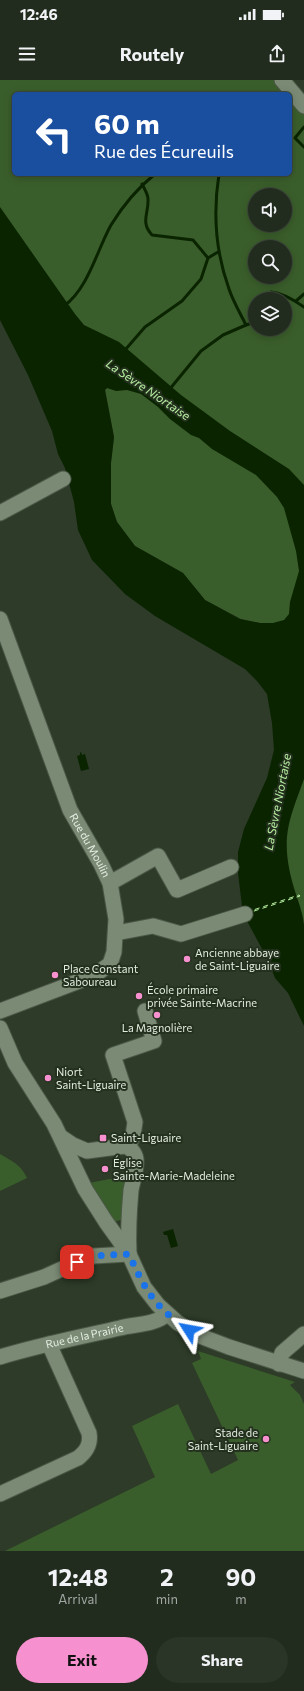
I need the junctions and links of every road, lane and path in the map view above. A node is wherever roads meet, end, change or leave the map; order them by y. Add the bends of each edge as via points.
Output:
1 (282, 80) edge
2 (304, 106) edge
3 (63, 479) dead end
4 (0, 513) edge
5 (0, 619) edge
6 (231, 866) dead end
7 (110, 882) junction
8 (245, 914) dead end
9 (116, 933) junction
10 (0, 1011) edge
11 (145, 1011) dead end
12 (0, 1028) edge
13 (61, 1137) junction
14 (128, 1147) junction
15 (87, 1151) junction
16 (73, 1166) junction
17 (128, 1225) junction
18 (110, 1229) junction
19 (129, 1254) junction
20 (0, 1290) edge
21 (167, 1314) junction
22 (304, 1334) edge
23 (49, 1344) junction
24 (0, 1357) edge
25 (279, 1364) junction
26 (304, 1371) edge
27 (0, 1494) edge

1 - 2 street
3 - 4 street
5 - 7 street, Rue du Moulin via 65,798
6 - 7 street via 177,890 158,856
7 - 9 street, Rue du Moulin
8 - 9 street via 181,934 153,926
9 - 10 street, Rue du Moulin via 110,964 95,975
11 - 14 street via 154,1041 114,1055 135,1122
12 - 13 street via 16,1063
13 - 15 street
13 - 16 street
14 - 15 street via 116,1146
14 - 17 street via 134,1154 136,1163
15 - 16 street via 78,1156
16 - 18 street
17 - 18 street via 118,1232
17 - 19 street
18 - 19 street
19 - 20 street via 94,1256 44,1277
19 - 21 street via 144,1287
21 - 23 street, Rue de la Prairie via 154,1321
21 - 25 street via 200,1336
22 - 25 street via 282,1353
23 - 24 street, Rue de la Prairie
23 - 27 street via 89,1432 88,1448 78,1458
25 - 26 street

